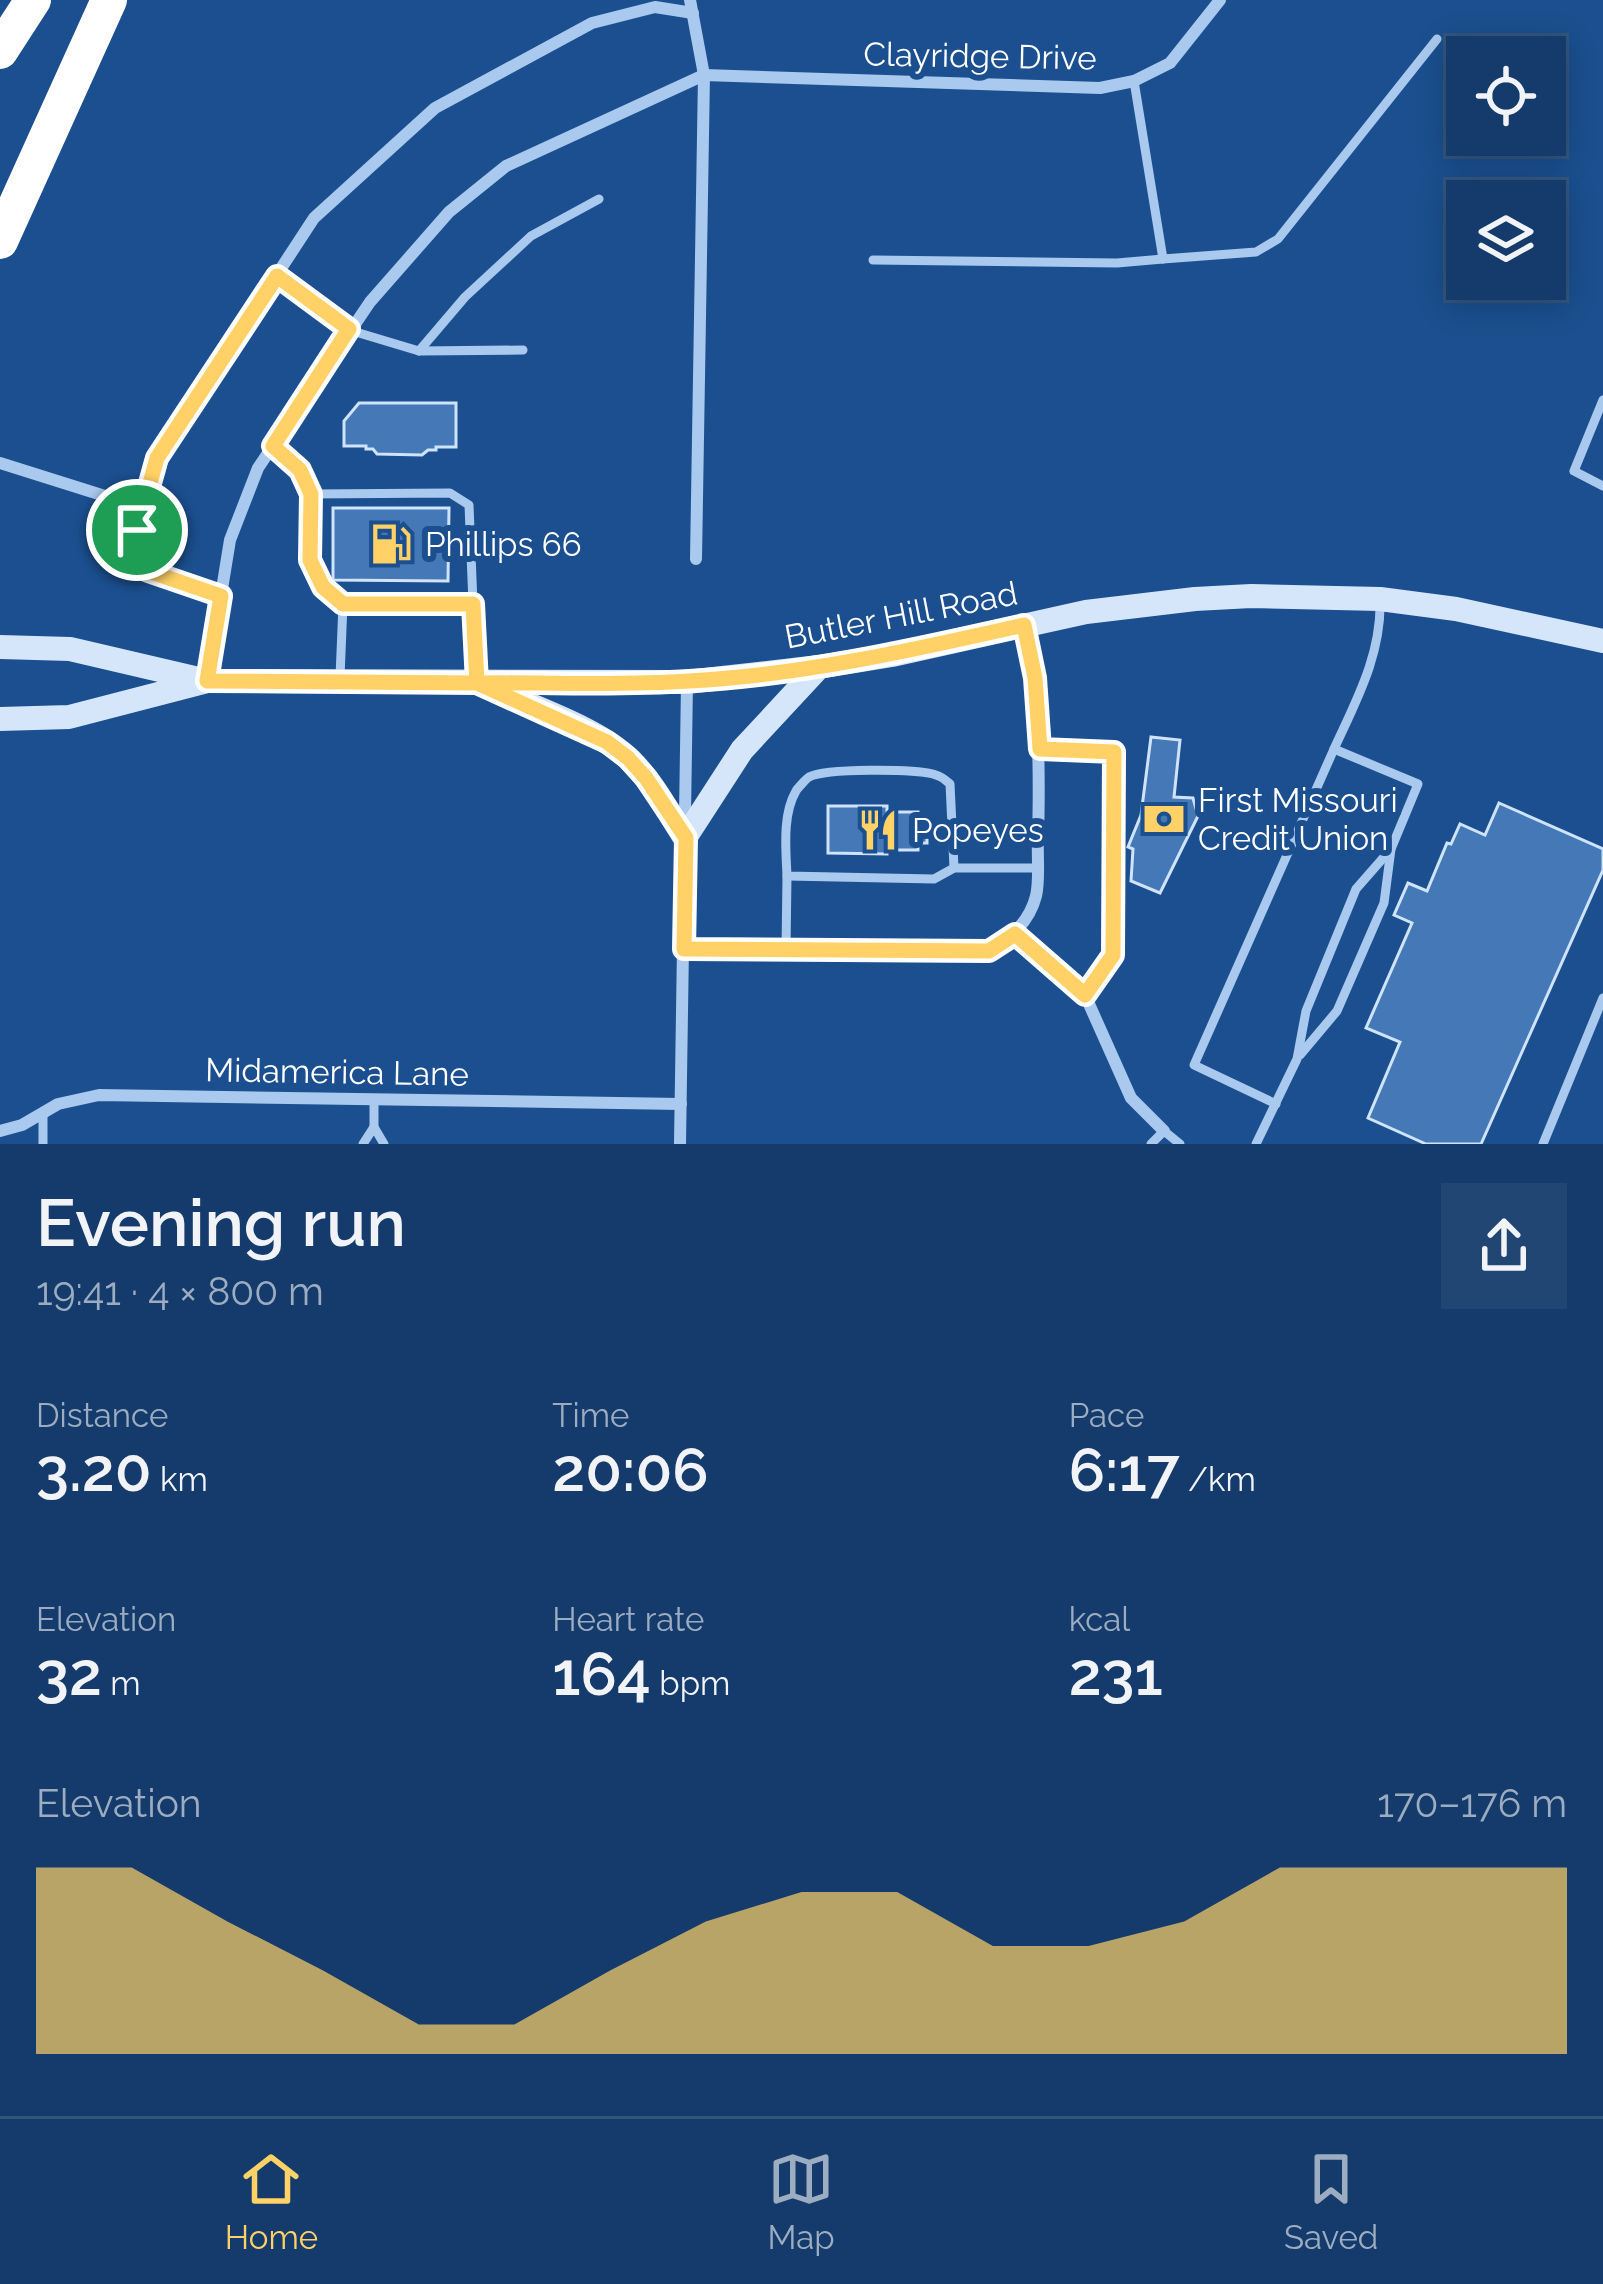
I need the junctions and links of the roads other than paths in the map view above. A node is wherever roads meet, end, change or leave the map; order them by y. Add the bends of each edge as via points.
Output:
1 (33, 0) edge
2 (110, 0) edge
3 (1220, 0) edge
4 (692, 7) edge
5 (1437, 39) dead end
6 (0, 51) edge
7 (704, 75) junction
8 (1134, 82) junction
9 (599, 199) dead end
10 (0, 241) edge
11 (873, 260) dead end
12 (1162, 260) junction
13 (277, 276) junction
14 (349, 329) junction
15 (524, 350) dead end
16 (419, 351) junction
17 (1603, 400) edge
18 (1597, 429) edge
19 (273, 446) junction
20 (0, 463) edge
21 (1603, 486) edge
22 (311, 494) junction
23 (143, 508) junction
24 (696, 559) dead end
25 (221, 596) junction
26 (1380, 599) junction
27 (343, 604) junction
28 (473, 604) junction
29 (1024, 625) junction
30 (1603, 640) edge
31 (0, 647) edge
32 (819, 667) junction
33 (207, 681) junction
34 (339, 682) junction
35 (687, 682) junction
36 (477, 683) junction
37 (0, 718) edge
38 (1040, 749) junction
39 (1334, 749) junction
40 (686, 838) junction
41 (1391, 849) junction
42 (954, 868) junction
43 (1037, 868) junction
44 (787, 877) junction
45 (1015, 934) junction
46 (684, 949) junction
47 (786, 949) junction
48 (1085, 995) junction
49 (1603, 998) edge
50 (1297, 1059) junction
51 (374, 1099) junction
52 (681, 1104) junction
53 (1276, 1104) junction
54 (43, 1113) junction
55 (374, 1127) junction
56 (0, 1130) edge
57 (1164, 1131) junction
58 (44, 1144) edge
59 (363, 1144) edge
60 (384, 1144) edge
61 (680, 1144) edge
62 (1151, 1144) edge
63 (1180, 1144) edge
64 (1256, 1144) edge
65 (1543, 1144) edge

1 - 6 highway
2 - 10 highway
3 - 8 street, Clayridge Drive via 1170,63
4 - 7 street
4 - 13 street via 592,23 435,108 314,218
5 - 12 lane via 1278,238 1256,252
7 - 8 street, Clayridge Drive via 1100,88
7 - 14 street, Clayridge Drive via 506,166 449,212
7 - 24 street
8 - 12 lane
9 - 16 lane via 531,236
11 - 12 lane
13 - 14 lane
13 - 23 street via 157,458
14 - 16 lane
14 - 19 street, Clayridge Drive
15 - 16 lane
17 - 18 lane
18 - 21 lane via 1574,470
19 - 22 lane via 300,470
19 - 25 street, Clayridge Drive via 230,540
20 - 23 street
22 - 27 lane via 310,560
22 - 28 lane via 462,499 469,505
23 - 25 street via 137,530 148,571
25 - 33 street, Clayridge Drive
26 - 29 main road, Butler Hill Road via 1195,599
26 - 30 main road, Butler Hill Road
26 - 39 lane via 1376,646
27 - 28 lane
27 - 34 lane
28 - 36 lane
29 - 32 main road, Butler Hill Road
29 - 38 street
31 - 33 main road, Butler Hill Road via 70,649
32 - 35 main road, Butler Hill Road
32 - 40 main road via 742,750
33 - 34 main road, Butler Hill Road
33 - 37 main road, Butler Hill Road via 69,717
34 - 36 main road, Butler Hill Road
35 - 36 main road, Butler Hill Road
35 - 40 street
36 - 40 main road via 607,742 646,778
38 - 43 street
38 - 48 lane via 1114,752 1113,955
39 - 41 lane via 1418,784
39 - 53 lane via 1194,1065
40 - 46 street
41 - 50 lane via 1356,889 1306,1011
41 - 50 lane via 1384,903 1337,1011
42 - 43 lane
42 - 44 lane via 934,879
42 - 44 lane via 950,784 939,775 824,773 796,790
43 - 45 street via 1036,895
44 - 47 lane
45 - 47 street via 989,951
45 - 48 street
46 - 47 street
46 - 52 street
48 - 57 street via 1131,1098
49 - 65 lane
50 - 53 lane
51 - 52 street, Midamerica Lane
51 - 54 street, Midamerica Lane via 99,1095
51 - 55 lane
52 - 61 street
53 - 64 lane
54 - 56 street, Midamerica Lane
54 - 58 lane
55 - 59 lane
55 - 60 lane
57 - 62 lane
57 - 63 lane

